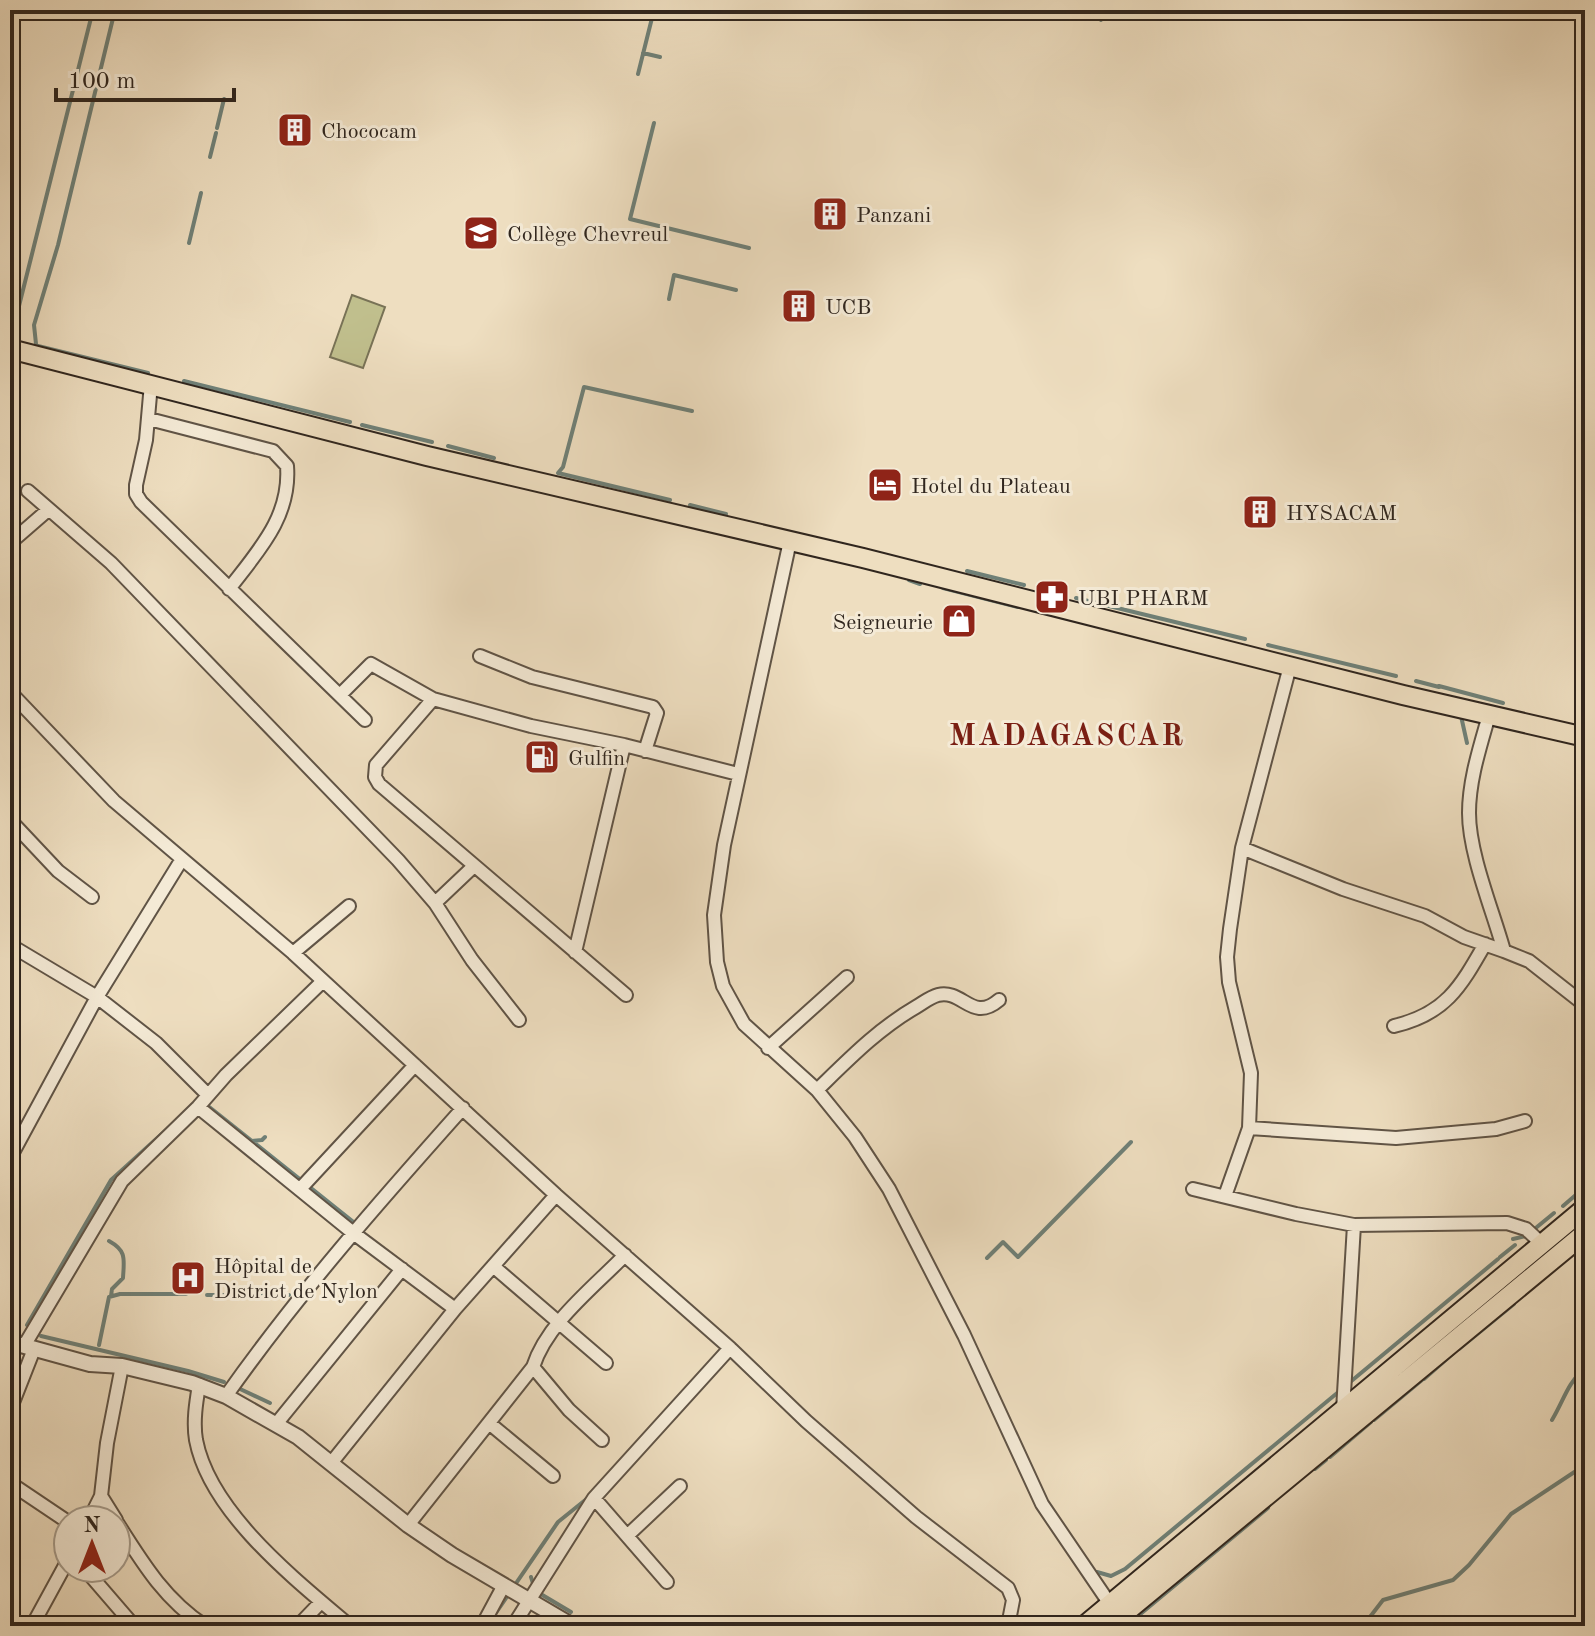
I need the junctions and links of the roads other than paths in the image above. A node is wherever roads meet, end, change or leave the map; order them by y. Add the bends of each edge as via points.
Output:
1 (10, 349) edge
2 (150, 387) junction
3 (150, 412) junction
4 (28, 491) dead end
5 (48, 510) junction
6 (790, 541) junction
7 (10, 543) edge
8 (229, 589) junction
9 (480, 656) dead end
10 (1290, 666) junction
11 (10, 692) edge
12 (340, 695) junction
13 (433, 699) junction
14 (1489, 715) junction
15 (365, 720) dead end
16 (1585, 737) edge
17 (624, 745) junction
18 (645, 751) junction
19 (738, 774) junction
20 (10, 820) edge
21 (1242, 848) junction
22 (182, 859) junction
23 (474, 866) junction
24 (92, 897) dead end
25 (435, 903) junction
26 (349, 906) dead end
27 (1485, 944) junction
28 (10, 945) edge
29 (1504, 951) junction
30 (575, 952) junction
31 (293, 953) junction
32 (847, 977) dead end
33 (323, 981) junction
34 (626, 995) dead end
35 (97, 997) junction
36 (999, 1000) dead end
37 (1585, 1005) edge
38 (519, 1020) dead end
39 (1394, 1026) dead end
40 (768, 1048) junction
41 (415, 1065) junction
42 (817, 1090) junction
43 (208, 1095) junction
44 (198, 1107) junction
45 (463, 1108) junction
46 (1525, 1121) dead end
47 (1249, 1128) junction
48 (10, 1158) edge
49 (300, 1189) junction
50 (1193, 1189) dead end
51 (556, 1195) junction
52 (1225, 1196) junction
53 (1585, 1208) edge
54 (1354, 1225) junction
55 (352, 1232) junction
56 (1585, 1233) edge
57 (1542, 1244) junction
58 (625, 1255) junction
59 (493, 1266) junction
60 (402, 1269) junction
61 (455, 1309) junction
62 (560, 1323) junction
63 (23, 1346) edge
64 (730, 1348) junction
65 (606, 1363) dead end
66 (122, 1366) junction
67 (533, 1367) junction
68 (199, 1385) junction
69 (226, 1396) junction
70 (10, 1410) edge
71 (1343, 1410) junction
72 (277, 1423) junction
73 (489, 1423) junction
74 (602, 1440) dead end
75 (332, 1462) junction
76 (553, 1476) dead end
77 (10, 1483) edge
78 (680, 1486) dead end
79 (101, 1496) junction
80 (594, 1498) junction
81 (97, 1504) edge
82 (106, 1504) edge
83 (52, 1511) edge
84 (408, 1525) junction
85 (627, 1536) junction
86 (132, 1545) edge
87 (667, 1582) dead end
88 (55, 1584) edge
89 (98, 1584) edge
90 (509, 1588) junction
91 (531, 1600) junction
92 (321, 1602) junction
93 (187, 1614) junction
94 (1113, 1616) edge
95 (32, 1626) edge
96 (134, 1626) edge
97 (181, 1626) edge
98 (205, 1626) edge
99 (298, 1626) edge
100 (350, 1626) edge
101 (482, 1626) edge
102 (513, 1626) edge
103 (573, 1626) edge
104 (1008, 1626) edge
105 (1084, 1626) edge

1 - 2 main road
2 - 3 street
2 - 6 main road
3 - 8 street via 136,494
3 - 8 street via 273,451 287,466 277,525
4 - 5 street
5 - 7 street
5 - 25 street via 111,563
6 - 10 main road
6 - 19 street
8 - 12 street
9 - 18 street via 532,677 653,707 657,713
10 - 14 main road
10 - 21 street
11 - 22 street via 114,801
12 - 13 street via 370,664
12 - 15 street
13 - 17 street
13 - 23 street via 376,765 375,777
14 - 16 main road
14 - 29 street via 1469,812
17 - 18 street
17 - 30 street
18 - 19 street
19 - 40 street via 714,938 733,1008
20 - 24 street via 58,871
21 - 27 street
21 - 47 street via 1227,957 1251,1073
22 - 31 street
22 - 35 street
23 - 25 street
23 - 30 street
25 - 38 street
26 - 31 street
27 - 29 street
27 - 39 street via 1442,1006
28 - 35 street
29 - 37 street via 1529,961
30 - 34 street
31 - 33 street
32 - 40 street
33 - 41 street
33 - 43 street
35 - 43 street via 156,1043
35 - 48 street
36 - 42 street via 981,1009 947,995 935,996 887,1024
40 - 42 street
41 - 45 street
41 - 49 street
42 - 94 street via 889,1189 1042,1504
43 - 44 street
44 - 49 street
44 - 63 street via 110,1196
45 - 51 street
45 - 55 street
46 - 47 street via 1496,1129 1396,1138
47 - 52 street
49 - 55 street
50 - 52 street
51 - 58 street
51 - 59 street
52 - 54 street
53 - 57 main road
54 - 57 street via 1507,1223 1526,1229
54 - 71 street
55 - 60 street
55 - 69 street
56 - 94 main road
57 - 71 main road
58 - 62 street
58 - 64 street
59 - 61 street
59 - 62 street
60 - 61 street
60 - 72 street
61 - 75 street
62 - 65 street
62 - 67 street
63 - 66 street via 90,1364
63 - 70 street
64 - 80 street
64 - 104 street via 916,1517 1008,1588 1013,1600
66 - 68 street
66 - 79 street
67 - 73 street
67 - 74 street
68 - 69 street
68 - 92 street via 196,1440 206,1472 255,1538
69 - 72 street
71 - 94 main road
72 - 75 street
73 - 76 street
73 - 84 street
75 - 84 street
77 - 83 street
78 - 85 street
79 - 81 street
79 - 82 street
80 - 85 street
80 - 91 street
84 - 90 street
85 - 87 street
86 - 93 street
88 - 95 street
89 - 96 street
90 - 91 street
90 - 101 street
91 - 102 street
91 - 103 street
92 - 99 street
92 - 100 street
93 - 97 street
93 - 98 street
94 - 105 main road

